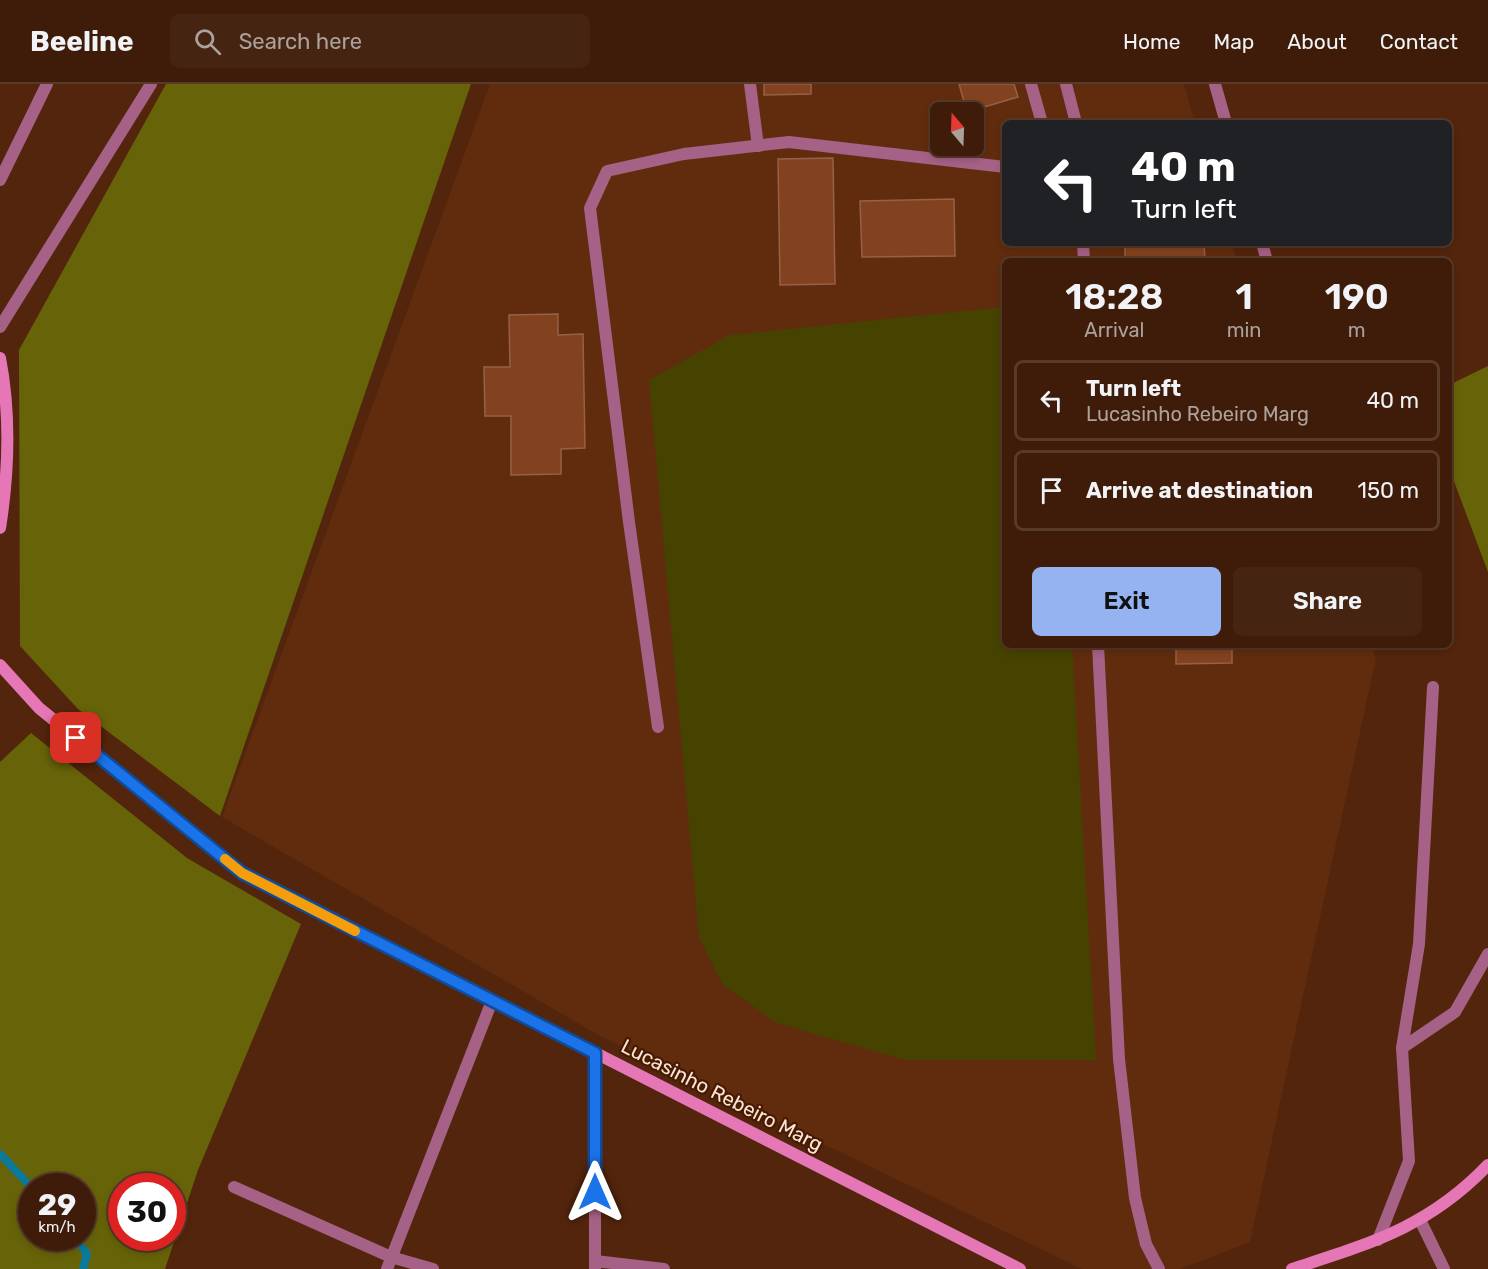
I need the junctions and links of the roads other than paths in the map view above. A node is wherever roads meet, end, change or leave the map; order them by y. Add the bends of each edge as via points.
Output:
1 (47, 84) edge
2 (151, 84) edge
3 (750, 84) edge
4 (1031, 84) edge
5 (1066, 84) edge
6 (1215, 84) edge
7 (1041, 120) edge
8 (1075, 120) edge
9 (1225, 120) edge
10 (758, 146) junction
11 (1002, 167) edge
12 (0, 180) edge
13 (0, 327) edge
14 (0, 358) edge
15 (0, 528) edge
16 (1098, 648) edge
17 (0, 665) edge
18 (1433, 687) dead end
19 (658, 727) dead end
20 (1488, 954) edge
21 (492, 1001) junction
22 (1402, 1048) junction
23 (595, 1053) junction
24 (1488, 1165) edge
25 (234, 1187) dead end
26 (1420, 1220) junction
27 (1378, 1240) junction
28 (389, 1263) edge
29 (595, 1265) edge
30 (433, 1269) edge
31 (664, 1269) edge
32 (1020, 1269) edge
33 (1159, 1269) edge
34 (1292, 1269) edge
35 (1444, 1269) edge

1 - 12 street
2 - 13 street
3 - 10 street
4 - 7 street
5 - 8 street
6 - 9 street
10 - 11 street via 789,142
10 - 19 street via 684,154 607,171 590,208
14 - 15 street via 7,394 7,482
16 - 33 street via 1119,1059 1134,1198 1146,1244
17 - 21 street, Lucasinho Rebeiro Marg via 39,708 242,873
18 - 22 street via 1419,944
20 - 22 street via 1455,1012
21 - 23 street, Lucasinho Rebeiro Marg
21 - 28 street
22 - 27 street via 1409,1161
23 - 29 street
23 - 32 street, Lucasinho Rebeiro Marg
24 - 26 street via 1468,1186
25 - 28 street
26 - 27 street
26 - 35 street
27 - 34 street
28 - 30 street
29 - 31 street

